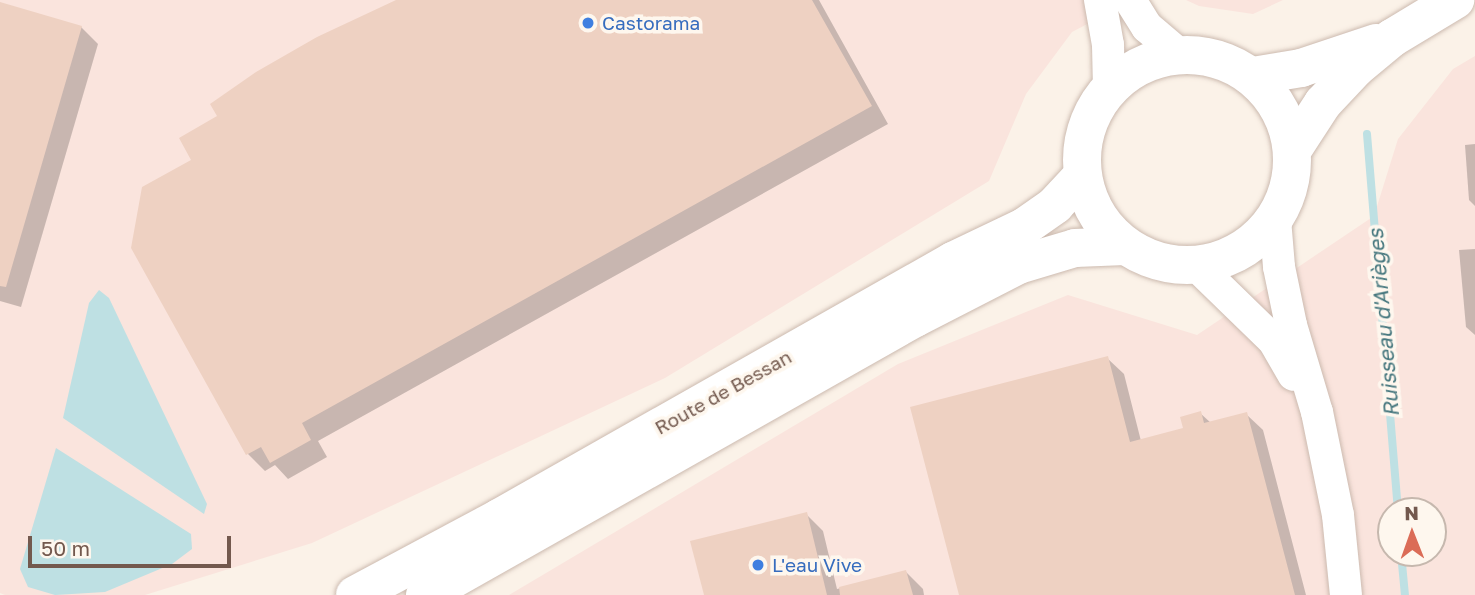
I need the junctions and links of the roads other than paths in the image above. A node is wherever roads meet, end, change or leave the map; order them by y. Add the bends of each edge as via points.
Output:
1 (1100, 0) edge
2 (1130, 0) edge
3 (1455, 0) edge
4 (1392, 38) junction
5 (1180, 54) junction
6 (1253, 76) junction
7 (1109, 88) junction
8 (1293, 149) junction
9 (1082, 176) junction
10 (1275, 219) junction
11 (1125, 246) junction
12 (1197, 266) junction
13 (1317, 412) junction
14 (355, 595) edge
15 (425, 595) edge
16 (1346, 595) edge

1 - 7 street
2 - 5 street via 1147,27
3 - 4 street
4 - 6 street via 1301,68
4 - 8 street via 1323,103
5 - 6 street via 1217,58
5 - 7 street via 1139,65
6 - 8 street via 1277,103
7 - 9 street via 1085,127
8 - 10 street via 1289,191
9 - 11 street via 1091,207
9 - 14 street, Route de Bessan via 1055,205 1024,227 953,261
10 - 12 street via 1239,252
10 - 13 street via 1291,325
11 - 12 street via 1153,261
11 - 15 street, Route de Bessan via 1075,247 1018,265 915,318
12 - 13 street via 1274,341
13 - 16 street via 1338,515

